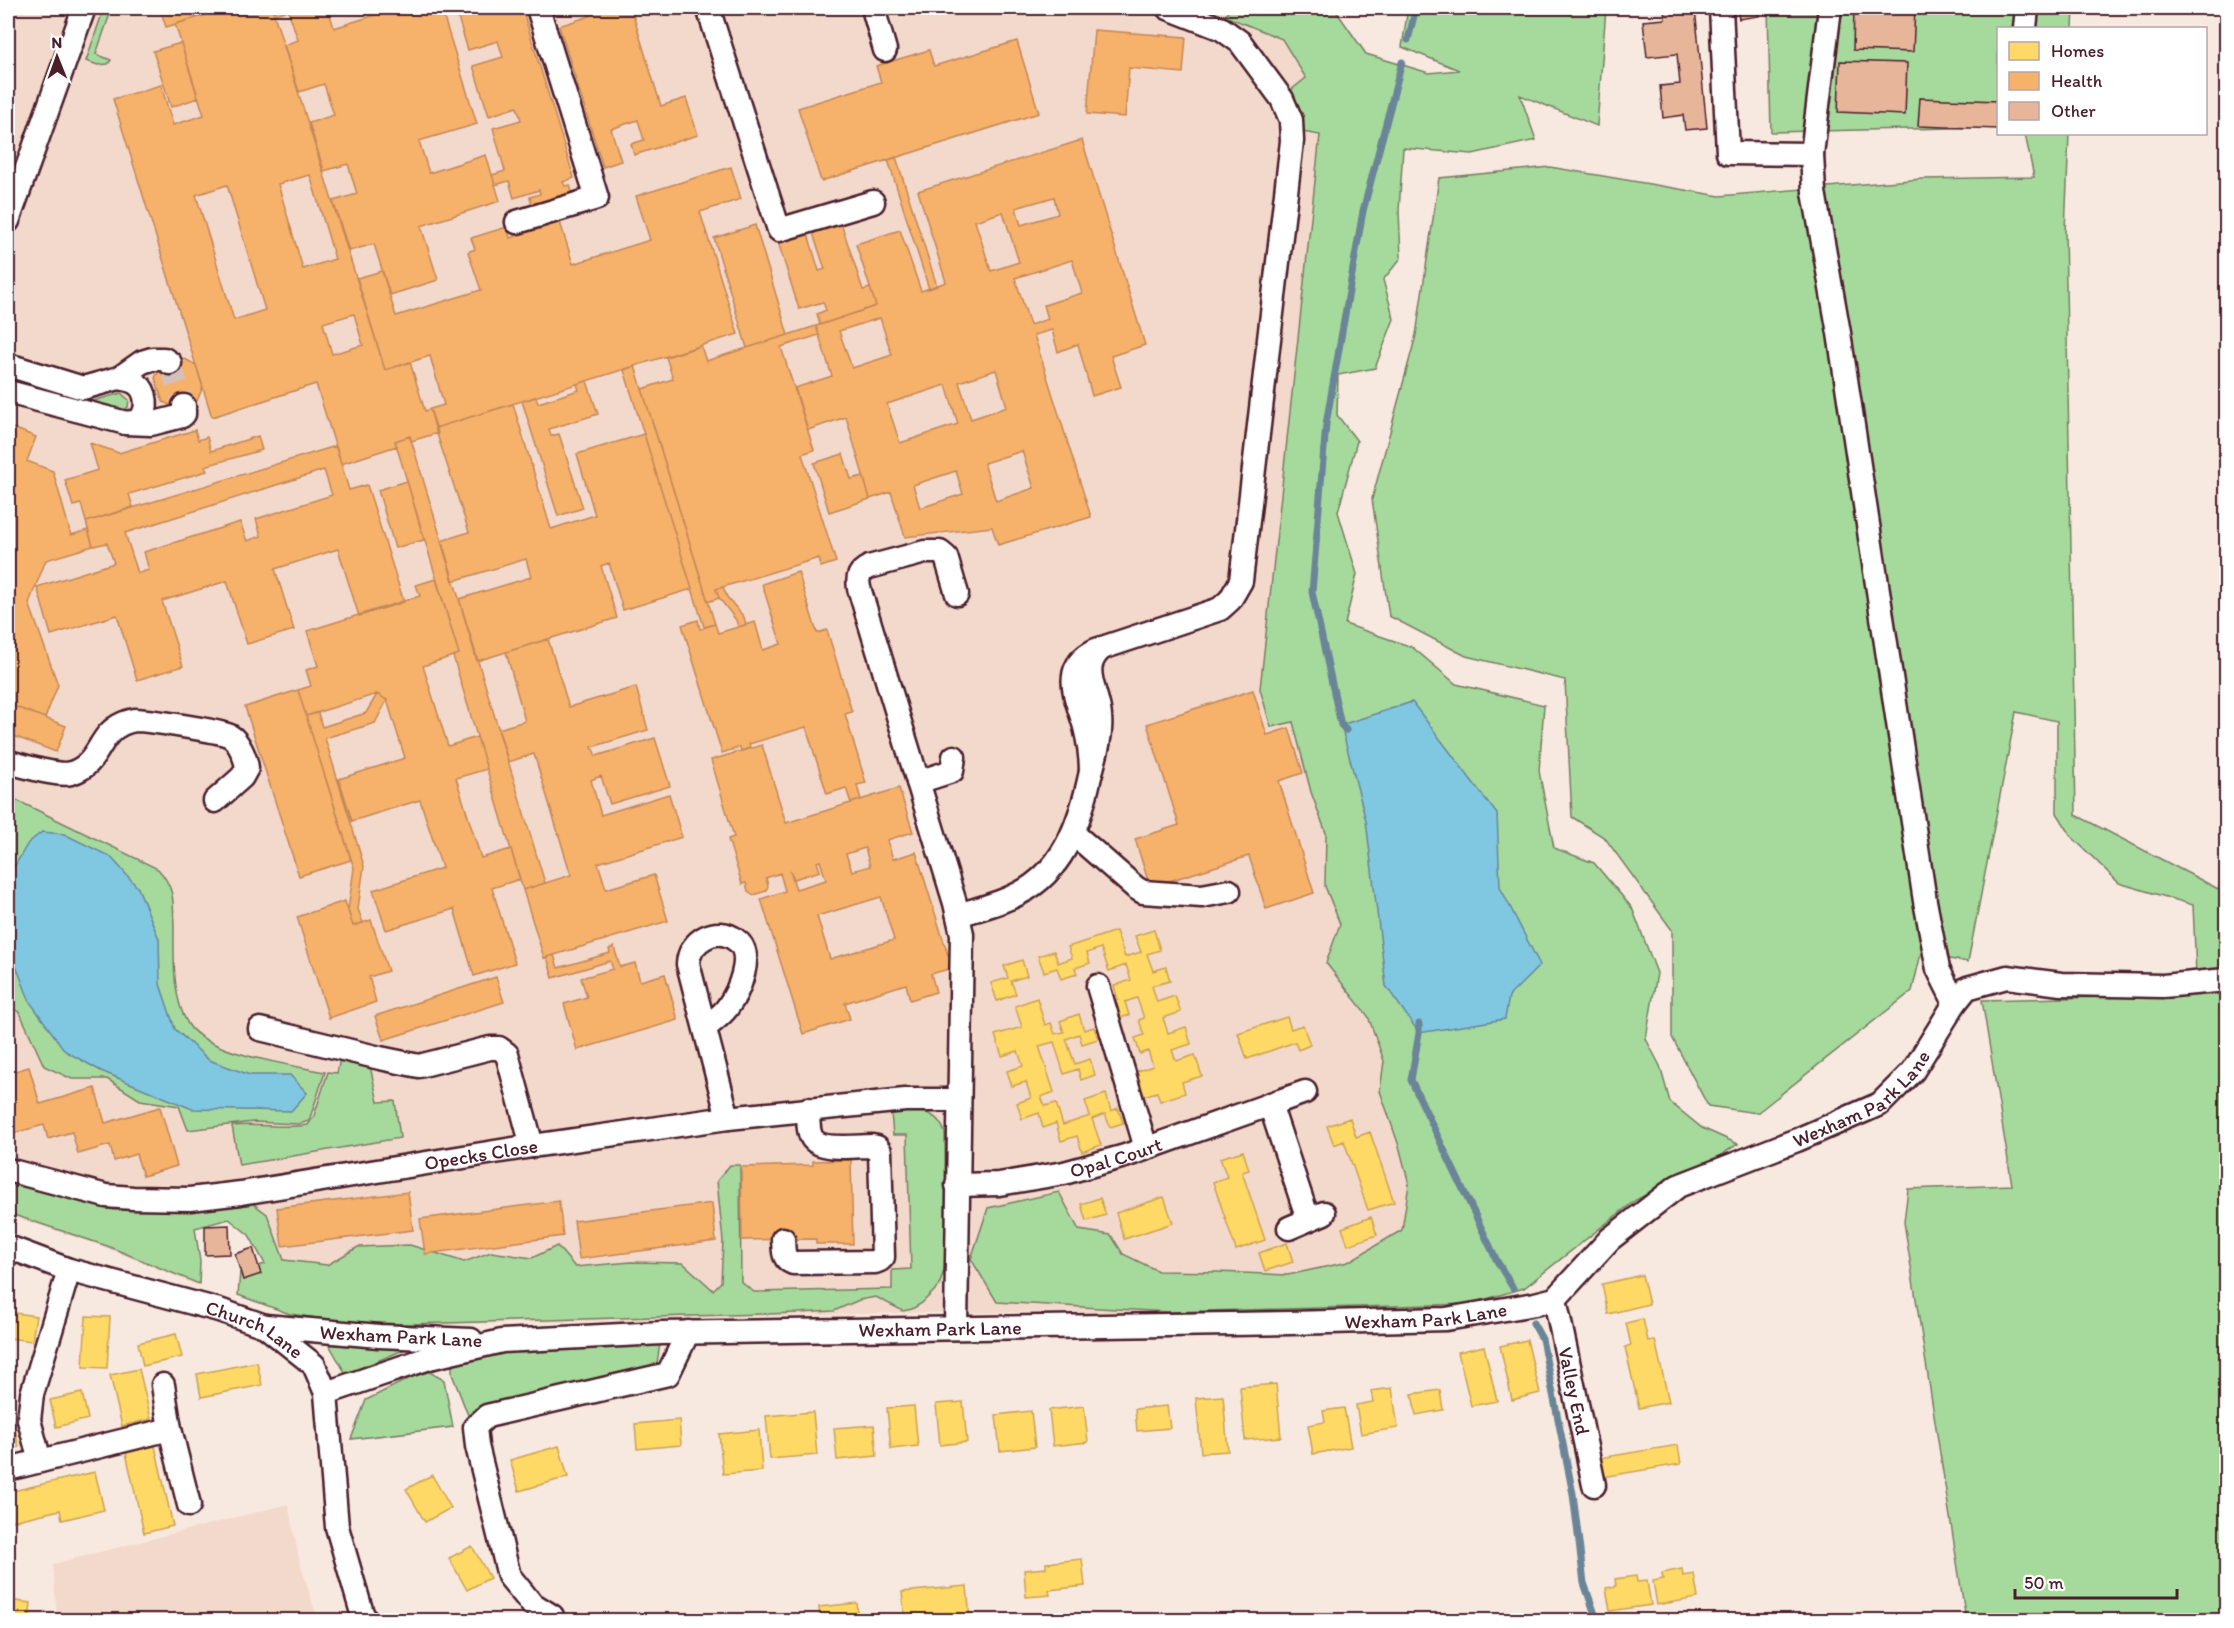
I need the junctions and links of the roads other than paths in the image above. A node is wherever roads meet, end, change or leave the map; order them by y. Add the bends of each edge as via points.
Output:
1 (84, 8) edge
2 (538, 8) edge
3 (708, 8) edge
4 (873, 8) edge
5 (1168, 8) edge
6 (1720, 8) edge
7 (1830, 8) edge
8 (2027, 8) edge
9 (2025, 27) edge
10 (885, 50) dead end
11 (1812, 154) junction
12 (873, 202) dead end
13 (8, 221) edge
14 (518, 222) dead end
15 (170, 363) dead end
16 (8, 365) edge
17 (119, 378) junction
18 (83, 388) junction
19 (10, 392) edge
20 (184, 406) dead end
21 (89, 415) junction
22 (126, 423) junction
23 (957, 594) dead end
24 (954, 758) dead end
25 (8, 762) edge
26 (918, 783) junction
27 (216, 801) dead end
28 (1074, 834) junction
29 (1229, 891) dead end
30 (958, 915) junction
31 (2226, 980) edge
32 (1098, 986) dead end
33 (1954, 1003) junction
34 (706, 1027) dead end
35 (260, 1029) dead end
36 (1305, 1092) dead end
37 (959, 1100) junction
38 (1270, 1104) junction
39 (808, 1109) junction
40 (728, 1118) junction
41 (532, 1146) junction
42 (1146, 1148) junction
43 (8, 1170) edge
44 (957, 1185) junction
45 (1307, 1220) dead end
46 (783, 1239) dead end
47 (8, 1247) edge
48 (69, 1270) junction
49 (1555, 1299) junction
50 (265, 1326) junction
51 (956, 1328) junction
52 (688, 1332) junction
53 (502, 1341) junction
54 (163, 1385) dead end
55 (326, 1393) junction
56 (170, 1429) junction
57 (40, 1461) junction
58 (8, 1469) edge
59 (1594, 1485) dead end
60 (189, 1505) dead end
61 (552, 1616) dead end
62 (366, 1620) edge

1 - 13 street
2 - 14 street via 597,198
3 - 12 street via 779,230
4 - 10 street
5 - 28 street via 1222,29 1240,42 1282,99 1291,120 1292,141 1241,581 1220,609 1102,648 1092,657 1090,674 1100,710 1100,726
6 - 11 street via 1728,153
7 - 11 street
8 - 9 street
11 - 33 street via 1919,866 1938,969
15 - 17 street via 164,358 152,359
16 - 18 street
17 - 18 street
17 - 22 street via 136,382 146,397 141,417
18 - 21 street via 79,403
19 - 21 street
20 - 22 street via 184,414 179,417 148,425
21 - 22 street
23 - 26 street via 946,558 940,552 930,551 869,567 859,575 859,588
24 - 26 street via 950,773
25 - 27 street via 69,774 86,767 108,733 132,720 226,735 236,743 247,768
26 - 30 street
28 - 29 street via 1143,892 1202,896
28 - 30 street via 1050,868 1029,888
30 - 37 street via 962,940
31 - 33 street, Wexham Park Lane via 2163,986 2061,984 2007,977 1967,988
32 - 42 street
33 - 49 street, Wexham Park Lane via 1912,1071 1880,1104 1678,1186 1610,1239
34 - 40 street
35 - 41 street via 419,1066 499,1048 507,1054
36 - 38 street, Opal Court
37 - 39 street, Opecks Close via 905,1100
37 - 44 street
38 - 42 street, Opal Court
38 - 45 street
39 - 40 street, Opecks Close
39 - 46 street via 810,1133 820,1144 879,1149 882,1257 875,1262 793,1263 784,1255
40 - 41 street, Opecks Close
41 - 43 street, Opecks Close via 190,1198 106,1196
42 - 44 street, Opal Court via 1064,1173 999,1184
44 - 51 street
47 - 48 street, Church Lane
48 - 50 street, Church Lane
48 - 57 street via 29,1420
49 - 51 street, Wexham Park Lane via 1446,1319
49 - 59 street, Valley End
50 - 53 street, Wexham Park Lane
50 - 55 street, Church Lane via 314,1365
51 - 52 street, Wexham Park Lane
52 - 53 street, Wexham Park Lane
52 - 61 street via 668,1374 487,1416 475,1427 509,1576 531,1603
53 - 55 street, Wexham Park Lane via 429,1358
54 - 56 street
55 - 62 street, Church Lane via 338,1527
56 - 57 street
56 - 60 street
57 - 58 street

